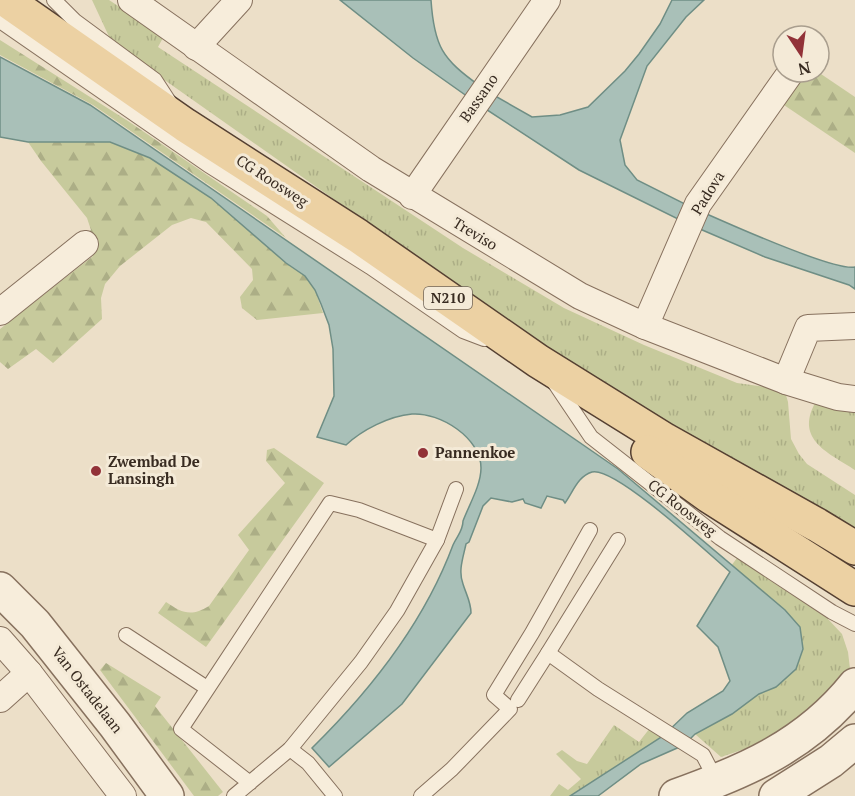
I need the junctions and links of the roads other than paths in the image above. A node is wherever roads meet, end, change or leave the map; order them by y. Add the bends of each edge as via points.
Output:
1 (6, 0) edge
2 (54, 0) edge
3 (131, 0) edge
4 (239, 0) edge
5 (547, 0) edge
6 (0, 21) edge
7 (196, 47) junction
8 (783, 84) edge
9 (185, 125) junction
10 (412, 196) junction
11 (85, 244) dead end
12 (0, 312) edge
13 (645, 326) junction
14 (855, 326) edge
15 (538, 361) junction
16 (786, 381) junction
17 (855, 399) edge
18 (456, 489) dead end
19 (590, 530) dead end
20 (437, 540) junction
21 (618, 540) dead end
22 (855, 548) edge
23 (0, 589) edge
24 (855, 589) edge
25 (855, 624) edge
26 (126, 636) dead end
27 (0, 640) edge
28 (548, 653) junction
29 (29, 672) junction
30 (855, 685) edge
31 (207, 688) junction
32 (0, 699) edge
33 (518, 700) dead end
34 (855, 721) edge
35 (290, 748) junction
36 (851, 748) edge
37 (785, 749) junction
38 (716, 780) junction
39 (250, 783) junction
40 (123, 796) edge
41 (167, 796) edge
42 (234, 796) edge
43 (335, 796) edge
44 (421, 796) edge
45 (676, 796) edge
46 (776, 796) edge

1 - 9 main road, CG Roosweg / N210
2 - 9 lane via 75,21 155,80
3 - 7 street, Treviso
4 - 7 street
5 - 10 street, Bassano
6 - 15 lane, CG Roosweg / N210 via 208,165 463,331
7 - 10 street, Treviso
8 - 13 street, Padova via 698,204
9 - 15 main road, CG Roosweg / N210 via 358,236
10 - 13 street, Treviso via 580,296
11 - 12 street
13 - 16 street, Treviso
14 - 16 street via 808,328
15 - 22 main road, CG Roosweg / N210 via 665,440
15 - 24 main road, CG Roosweg / N210 via 652,455 709,496
15 - 25 lane, CG Roosweg / N210 via 591,437 720,538
16 - 17 street, Treviso
18 - 20 lane
19 - 44 lane via 494,695 510,709
20 - 31 lane via 330,503
20 - 35 lane via 397,611 361,662
21 - 28 lane
23 - 41 street, Van Ostadelaan via 36,624
26 - 31 lane
27 - 29 street
28 - 33 lane
28 - 38 lane via 703,755
29 - 32 street
29 - 40 street
30 - 37 street via 824,720
31 - 39 lane via 181,729
34 - 37 street via 815,742
35 - 39 lane
35 - 43 lane
36 - 46 street
37 - 38 street
38 - 45 street
39 - 42 lane

